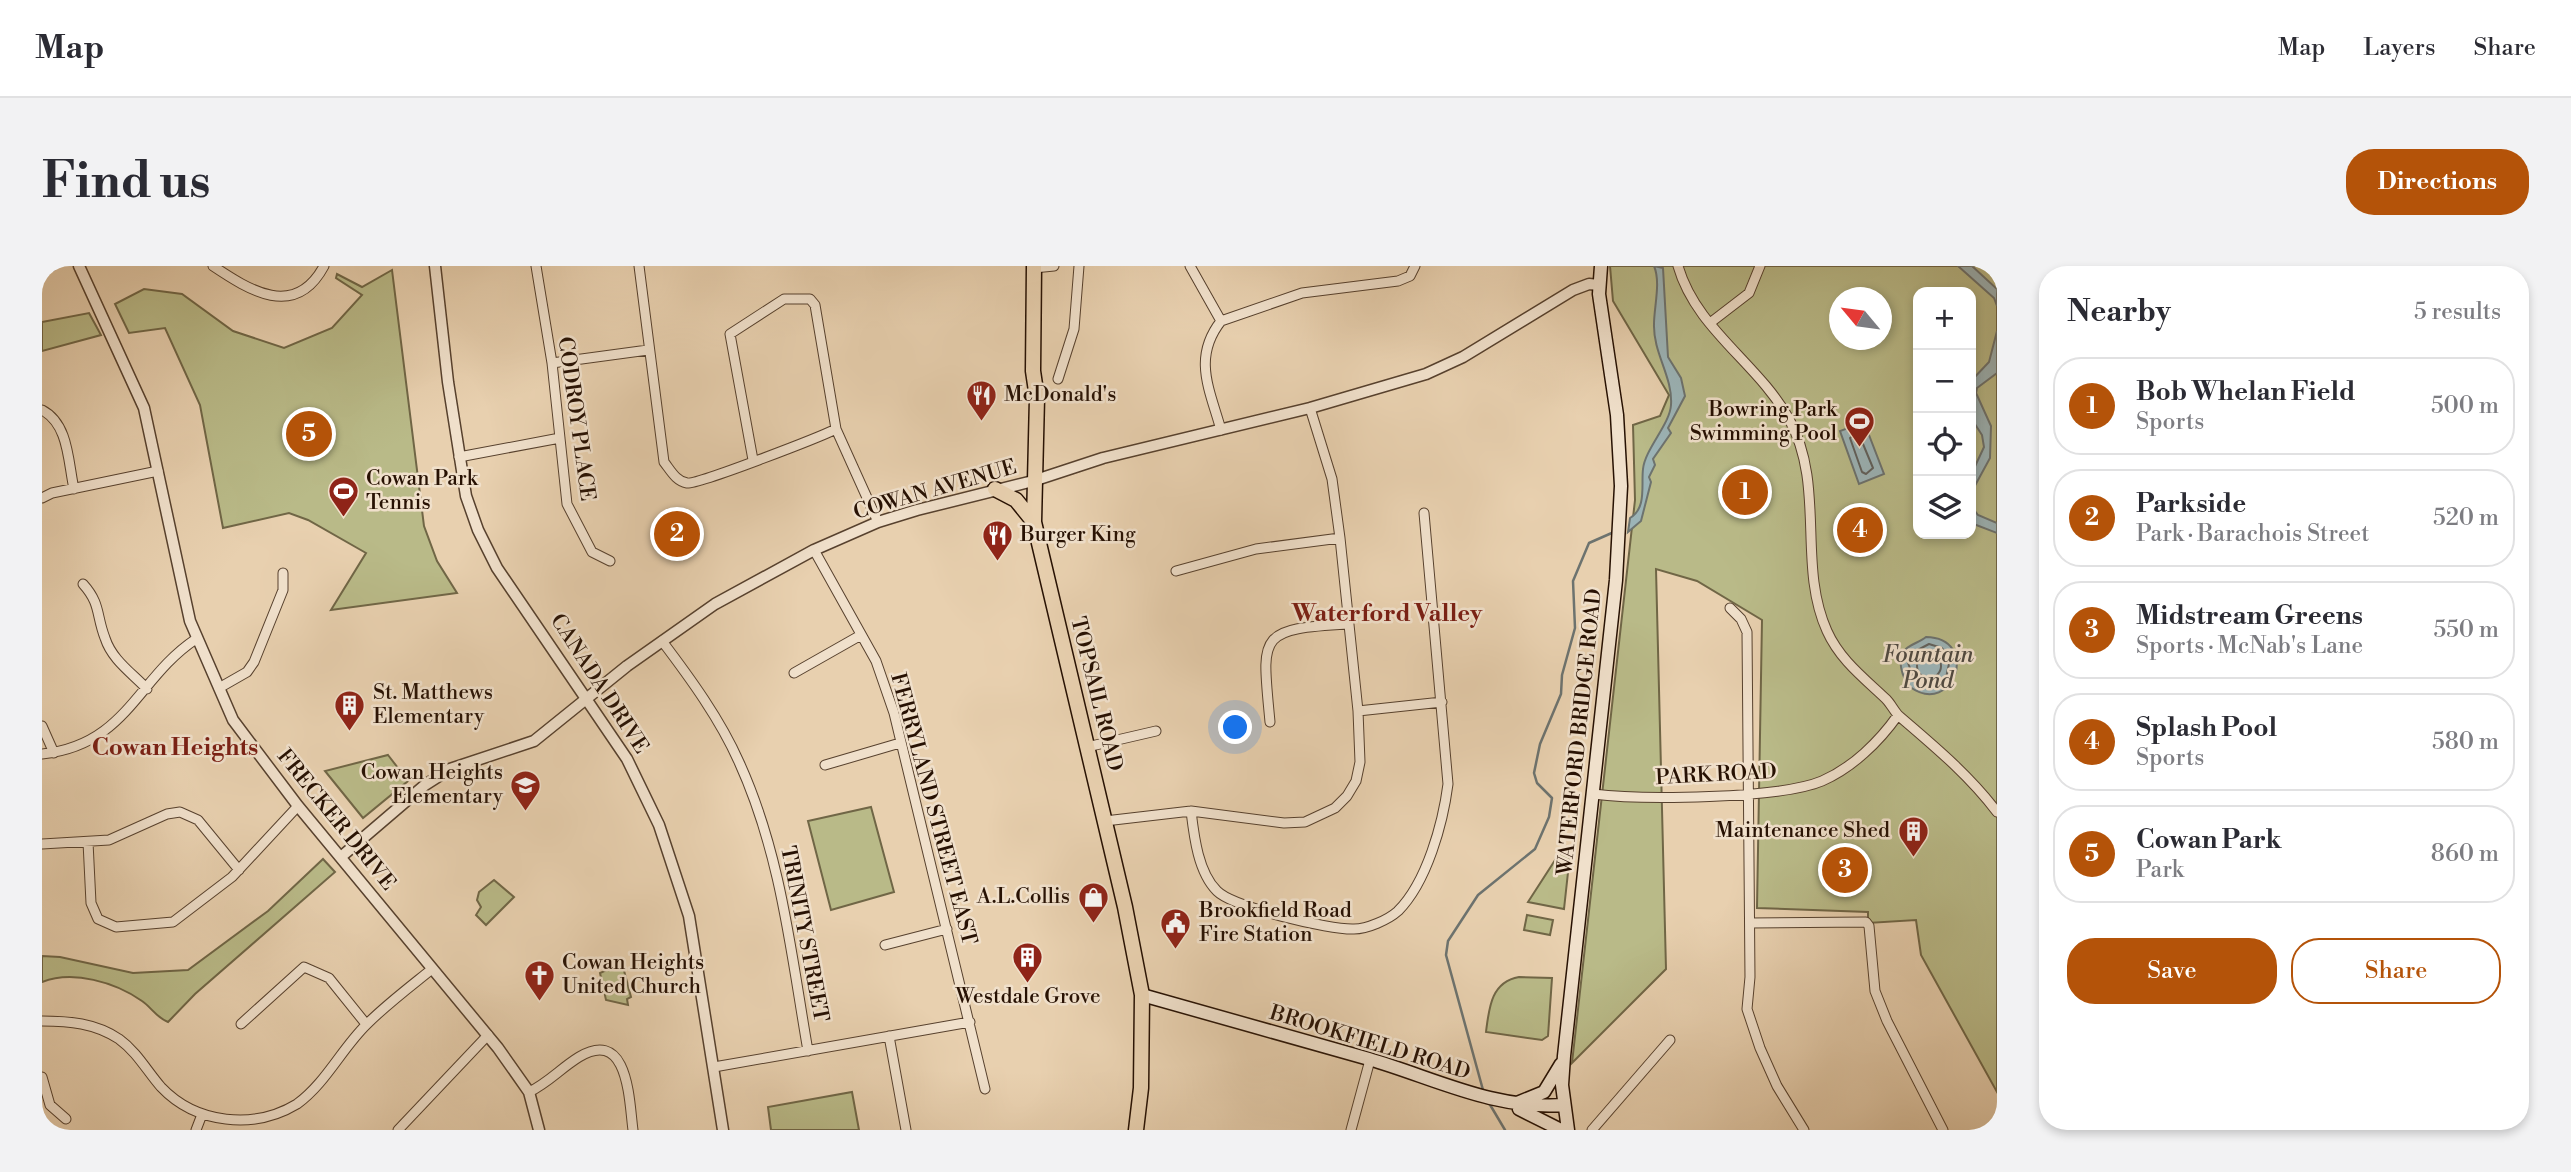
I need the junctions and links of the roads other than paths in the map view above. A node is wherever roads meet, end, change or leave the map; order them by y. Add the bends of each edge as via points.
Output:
1 (52, 266) edge
2 (79, 266) edge
3 (213, 266) edge
4 (324, 266) edge
5 (435, 266) edge
6 (536, 266) edge
7 (639, 266) edge
8 (1054, 266) edge
9 (1079, 266) edge
10 (1190, 266) edge
11 (1415, 266) edge
12 (1601, 266) edge
13 (1678, 266) edge
14 (1760, 266) edge
15 (1034, 267) edge
16 (42, 269) edge
17 (1599, 285) junction
18 (1220, 321) junction
19 (1712, 325) junction
20 (648, 350) junction
21 (552, 363) junction
22 (1058, 379) dead end
23 (1310, 408) junction
24 (42, 410) edge
25 (836, 429) junction
26 (1221, 430) junction
27 (560, 438) junction
28 (459, 457) junction
29 (753, 460) junction
30 (158, 471) junction
31 (1033, 481) junction
32 (74, 489) junction
33 (995, 489) junction
34 (42, 498) edge
35 (1424, 513) dead end
36 (878, 522) junction
37 (1034, 522) junction
38 (1340, 538) junction
39 (814, 550) junction
40 (610, 561) dead end
41 (1176, 571) dead end
42 (283, 573) dead end
43 (83, 583) dead end
44 (1730, 608) dead end
45 (1348, 624) junction
46 (861, 635) junction
47 (197, 639) junction
48 (662, 641) junction
49 (794, 673) dead end
50 (219, 688) junction
51 (147, 689) junction
52 (588, 698) junction
53 (1442, 702) junction
54 (1358, 711) junction
55 (1898, 715) junction
56 (1270, 722) dead end
57 (42, 726) edge
58 (1156, 732) dead end
59 (900, 743) junction
60 (1087, 747) junction
61 (54, 753) junction
62 (42, 754) edge
63 (825, 765) dead end
64 (1593, 794) junction
65 (1748, 794) junction
66 (299, 806) junction
67 (1191, 811) junction
68 (1997, 812) edge
69 (1105, 821) junction
70 (88, 842) junction
71 (42, 844) edge
72 (342, 856) junction
73 (239, 870) junction
74 (1750, 923) junction
75 (947, 929) junction
76 (885, 945) dead end
77 (432, 969) junction
78 (1143, 995) junction
79 (42, 1021) edge
80 (970, 1021) junction
81 (242, 1024) dead end
82 (366, 1024) junction
83 (488, 1035) junction
84 (888, 1036) junction
85 (1670, 1040) dead end
86 (808, 1051) junction
87 (1564, 1056) junction
88 (1370, 1060) junction
89 (714, 1067) junction
90 (42, 1077) edge
91 (985, 1089) dead end
92 (529, 1092) junction
93 (1509, 1104) junction
94 (1564, 1105) junction
95 (201, 1117) junction
96 (66, 1119) dead end
97 (195, 1130) edge
98 (398, 1130) edge
99 (539, 1130) edge
100 (633, 1130) edge
101 (723, 1130) edge
102 (906, 1130) edge
103 (1136, 1130) edge
104 (1350, 1130) edge
105 (1560, 1130) edge
106 (1569, 1130) edge
107 (1592, 1130) edge
108 (1804, 1130) edge
109 (1943, 1130) edge

1 - 16 street
2 - 30 street, FRECKER DRIVE via 144,408
3 - 4 street via 246,289 280,297 296,293
5 - 28 street, CANADA DRIVE
6 - 21 street, CODROY PLACE
7 - 20 street
8 - 15 street
9 - 22 street via 1074,329
10 - 18 street
11 - 18 street via 1410,276 1398,281 1302,293
12 - 17 main road, WATERFORD BRIDGE ROAD
13 - 19 street via 1685,289
14 - 19 street via 1749,293
15 - 31 main road, TOPSAIL ROAD via 1037,398
17 - 23 street, COWAN AVENUE via 1573,290 1446,365
17 - 64 main road, WATERFORD BRIDGE ROAD via 1612,337 1620,513
18 - 26 street via 1204,351
19 - 55 street via 1773,392 1802,448 1809,483 1815,587 1826,629 1836,649
20 - 21 street
20 - 29 street via 664,461 675,478 697,484
21 - 27 street, CODROY PLACE
23 - 26 street, COWAN AVENUE
23 - 38 street via 1332,479
24 - 32 street via 60,427
25 - 29 street
25 - 29 street via 814,305 810,299 785,299 730,334
25 - 36 street
26 - 31 street, COWAN AVENUE via 1103,458
27 - 28 street
27 - 40 street, CODROY PLACE via 567,504 592,552
28 - 52 street, CANADA DRIVE via 466,496 497,568
30 - 32 street
30 - 47 street, FRECKER DRIVE via 184,600
31 - 33 street, COWAN AVENUE
31 - 37 main road, TOPSAIL ROAD
32 - 34 street
33 - 36 street, COWAN AVENUE
33 - 37 main road via 1016,500
35 - 53 street
36 - 39 street, COWAN AVENUE
37 - 60 main road, TOPSAIL ROAD
38 - 41 street via 1256,549
38 - 45 street
39 - 46 street, FERRYLAND STREET EAST
39 - 48 street, COWAN AVENUE via 715,604
42 - 50 street via 283,590 254,662 247,672
43 - 51 street via 96,598 105,639 116,659
44 - 65 street via 1747,632
45 - 54 street
45 - 56 street via 1289,629 1276,636 1266,650
46 - 49 street
46 - 59 street, FERRYLAND STREET EAST via 876,661
47 - 50 street, FRECKER DRIVE
47 - 51 street via 165,663
48 - 52 street, COWAN AVENUE
48 - 86 street, TRINITY STREET via 739,761 764,825 789,930
50 - 66 street, FRECKER DRIVE via 233,720
51 - 61 street via 121,719 98,736
52 - 72 street, COWAN AVENUE via 534,741 450,769 425,785
52 - 89 street, CANADA DRIVE via 636,775 675,869 689,916
53 - 54 street
53 - 67 street via 1448,784 1444,815 1412,893 1380,922 1357,930 1332,928 1237,903 1217,891 1203,868
54 - 67 street via 1356,781 1335,808 1305,822 1284,823
55 - 65 street, PARK ROAD via 1865,752 1830,777 1806,786
55 - 68 street via 1966,776
57 - 61 street
58 - 60 street
59 - 63 street
59 - 75 street, FERRYLAND STREET EAST
60 - 69 main road, TOPSAIL ROAD
61 - 62 street
64 - 65 street, PARK ROAD
64 - 87 main road, WATERFORD BRIDGE ROAD
65 - 74 street
66 - 72 street, FRECKER DRIVE
66 - 73 street
67 - 69 street
69 - 78 main road, TOPSAIL ROAD
70 - 71 street
70 - 73 street via 108,840 180,812 198,820
70 - 73 street via 91,907 98,919 113,927 173,922
72 - 77 street, FRECKER DRIVE
74 - 108 street via 1747,1009 1777,1086
74 - 109 street via 1866,922 1875,991
75 - 76 street
75 - 80 street, FERRYLAND STREET EAST
77 - 82 street
77 - 83 street, FRECKER DRIVE
78 - 88 main road, BROOKFIELD ROAD
78 - 103 main road, TOPSAIL ROAD
79 - 95 street via 93,1026 120,1040 163,1089
80 - 84 street
80 - 91 street, FERRYLAND STREET EAST
81 - 82 street via 304,967 329,978
82 - 95 street via 296,1105 252,1122
83 - 92 street, FRECKER DRIVE
83 - 98 street
84 - 86 street
84 - 102 street
85 - 107 street
86 - 89 street
87 - 93 main road via 1544,1092
87 - 94 main road, WATERFORD BRIDGE ROAD
88 - 93 main road, BROOKFIELD ROAD
88 - 104 street
89 - 101 street, CANADA DRIVE
90 - 96 street via 50,1105
92 - 99 street, FRECKER DRIVE
92 - 100 street via 580,1056 598,1051 612,1054 625,1072
93 - 94 main road, BROOKFIELD ROAD
93 - 105 main road
94 - 106 main road
95 - 97 street

